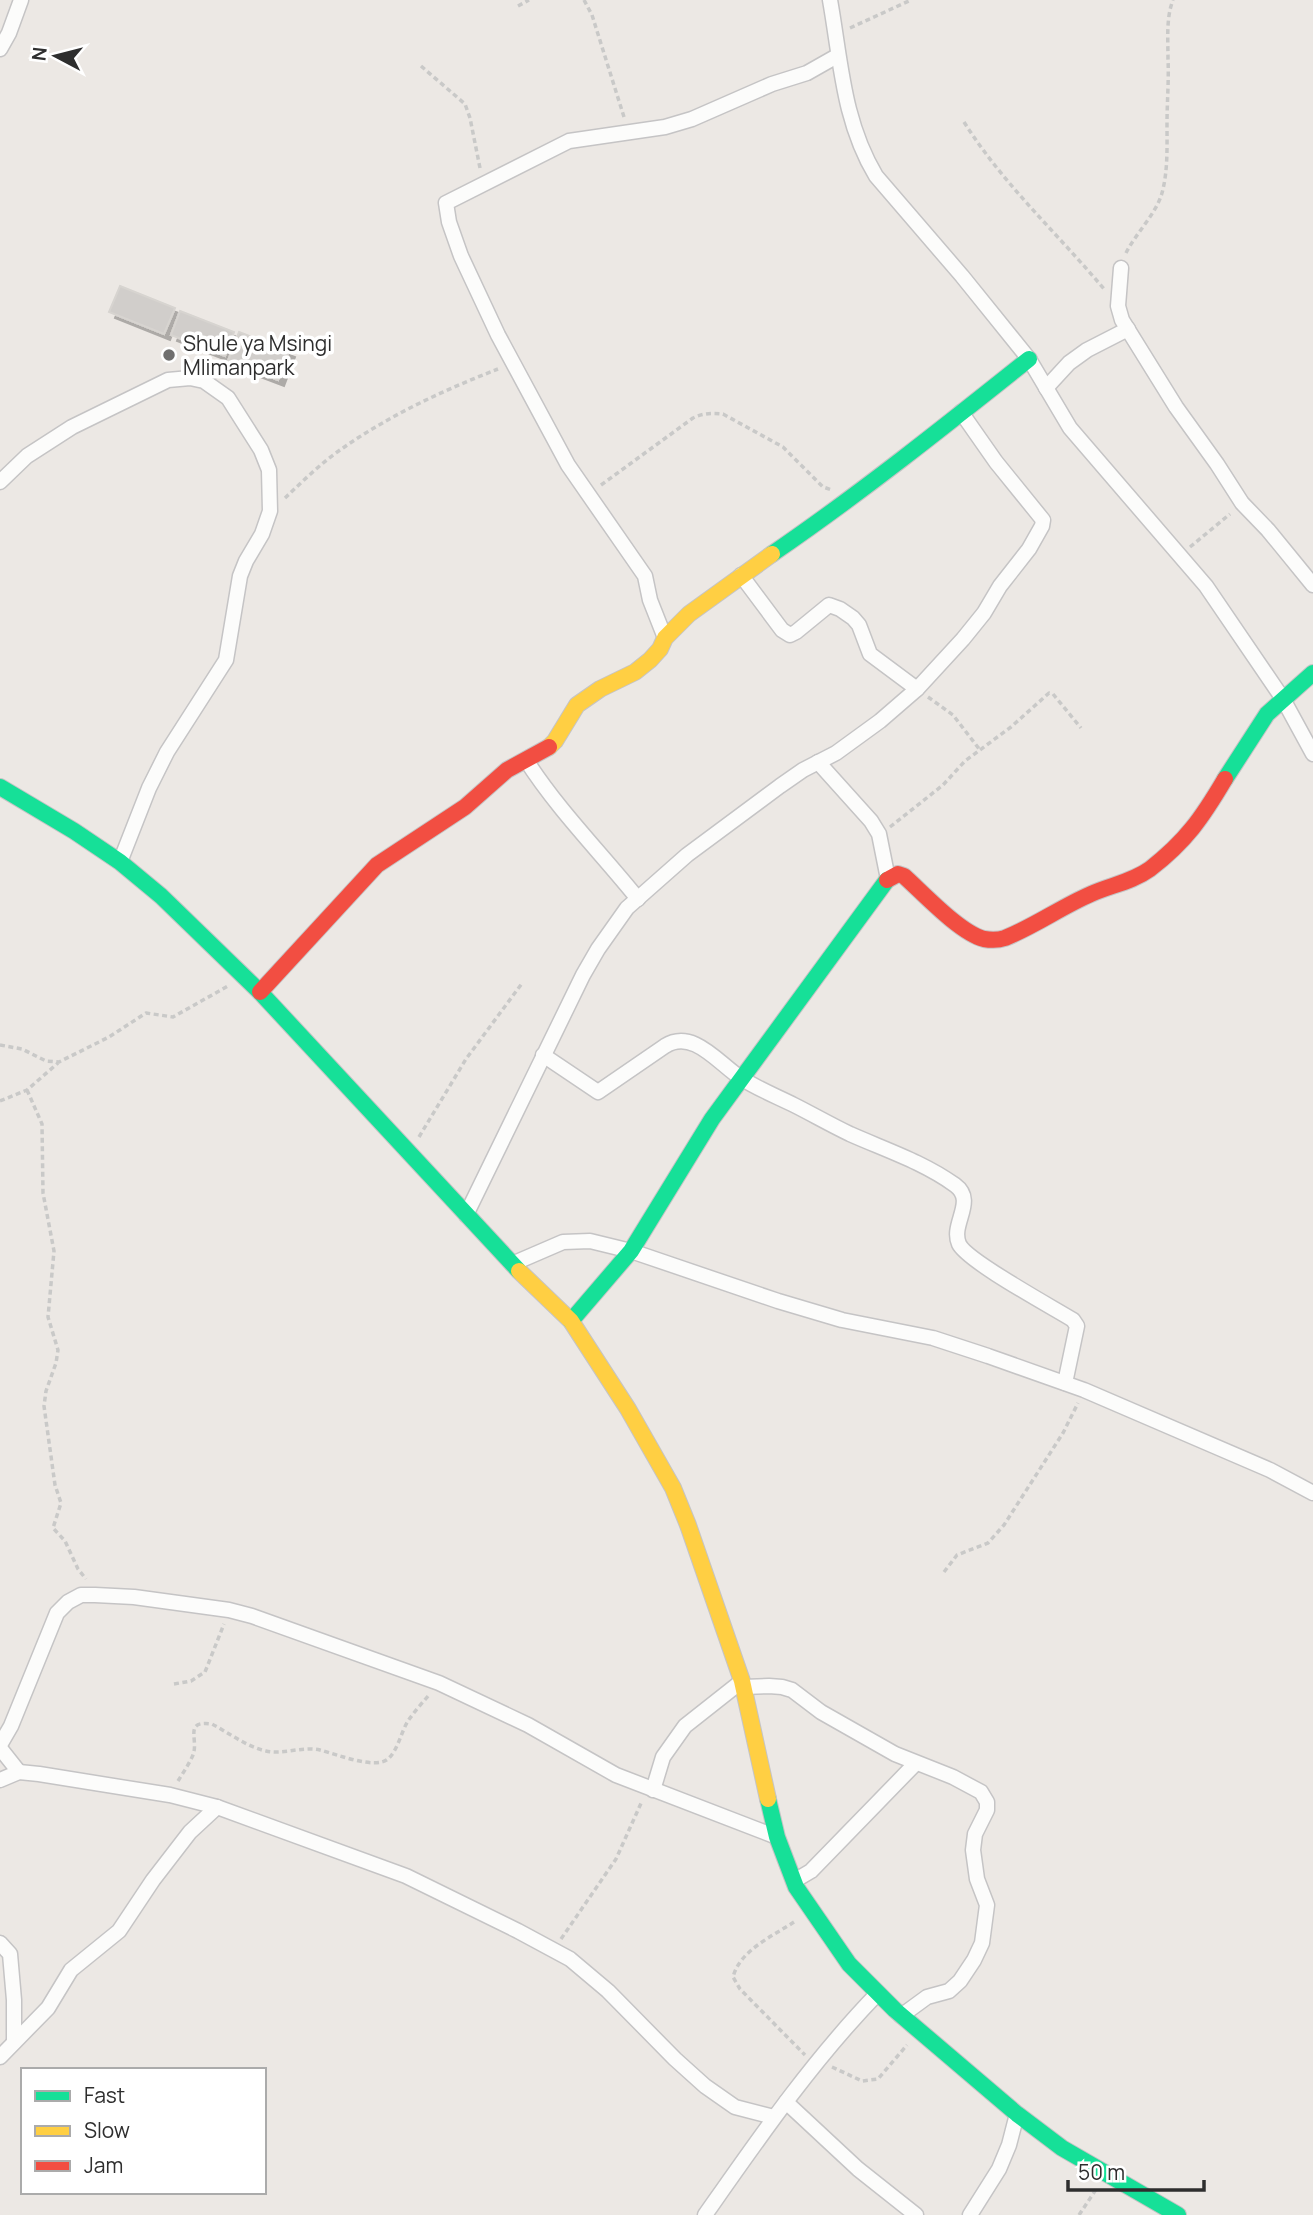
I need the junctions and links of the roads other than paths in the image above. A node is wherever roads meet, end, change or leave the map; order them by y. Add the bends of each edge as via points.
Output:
1 (21, 0) edge
2 (830, 0) edge
3 (0, 49) edge
4 (837, 56) junction
5 (1121, 268) road end
6 (1128, 329) junction
7 (1028, 359) junction
8 (1046, 388) junction
9 (961, 412) junction
10 (0, 482) edge
11 (741, 575) junction
12 (1313, 585) edge
13 (665, 638) junction
14 (1313, 673) edge
15 (917, 689) junction
16 (1283, 699) junction
17 (1313, 754) edge
18 (526, 760) junction
19 (818, 762) junction
20 (0, 787) edge
21 (120, 862) junction
22 (888, 879) junction
23 (638, 899) junction
24 (260, 992) junction
25 (543, 1055) junction
26 (742, 1079) junction
27 (466, 1215) junction
28 (631, 1251) junction
29 (512, 1264) junction
30 (571, 1321) junction
31 (1065, 1383) junction
32 (1313, 1493) edge
33 (743, 1684) junction
34 (0, 1746) edge
35 (916, 1763) junction
36 (19, 1772) junction
37 (0, 1780) edge
38 (651, 1789) junction
39 (217, 1807) junction
40 (777, 1837) junction
41 (794, 1881) junction
42 (0, 1943) edge
43 (878, 1993) junction
44 (901, 2016) junction
45 (14, 2042) junction
46 (0, 2057) edge
47 (786, 2102) junction
48 (1017, 2114) junction
49 (774, 2117) junction
50 (705, 2215) edge
51 (916, 2215) edge
52 (970, 2215) edge
53 (1178, 2215) edge

1 - 3 street
2 - 4 street
4 - 7 street via 853,130 876,176
4 - 13 street via 807,74 692,119 569,141 446,206 461,256 513,364 568,465 645,576
5 - 6 street via 1118,306
6 - 8 street via 1087,350
6 - 12 street via 1242,503
7 - 8 street
7 - 9 street
8 - 16 street via 1070,428 1206,586
9 - 11 street via 894,467
9 - 15 street via 1043,520 1029,549 976,624
10 - 21 street via 27,456 83,421 168,380 190,378 204,381 228,398 269,470 270,511 240,576 226,660 167,752
11 - 13 street
11 - 15 street via 790,635 829,605 840,609 859,625 870,654
13 - 18 street via 660,649 635,672 578,705 555,741
14 - 16 street
15 - 19 street via 880,721
16 - 17 street
16 - 22 street via 1254,732 1188,835 1129,881 1093,893 1020,931 1002,939 974,935 904,876
18 - 23 street
18 - 24 street via 377,865
19 - 22 street via 879,834
19 - 23 street via 687,855
20 - 21 street
21 - 24 street
22 - 26 street
23 - 25 street via 598,949
24 - 27 street
25 - 26 street via 598,1092 673,1041 683,1039
25 - 27 street
26 - 28 street via 712,1119
26 - 31 street via 849,1133 905,1155 963,1191 958,1231 961,1247 987,1269 1077,1326
27 - 29 street
28 - 29 street via 590,1241 563,1241
28 - 30 street
28 - 31 street via 778,1301 842,1320 933,1338
29 - 30 street
30 - 33 street via 673,1488
31 - 32 street via 1270,1470
33 - 35 street via 792,1690 821,1712
33 - 38 street via 685,1726 663,1757
33 - 40 street
34 - 36 street
34 - 38 street via 57,1613 81,1595 134,1597 229,1610 286,1626 439,1683
35 - 41 street via 811,1871
35 - 44 street via 981,1792 987,1802 973,1850 987,1905 982,1943 960,1981 949,1992 927,1997
36 - 37 street
36 - 39 street via 170,1795
38 - 40 street
39 - 45 street via 190,1832 120,1931 71,1970 48,2008
39 - 49 street via 406,1877 554,1949 608,1991 705,2086 735,2106
40 - 41 street
41 - 43 street via 849,1964
42 - 45 street via 10,1954
43 - 44 street
43 - 47 street via 842,2030
44 - 48 street
45 - 46 street
47 - 49 street
47 - 51 street
48 - 52 street via 999,2169
48 - 53 street via 1062,2148
49 - 50 street

